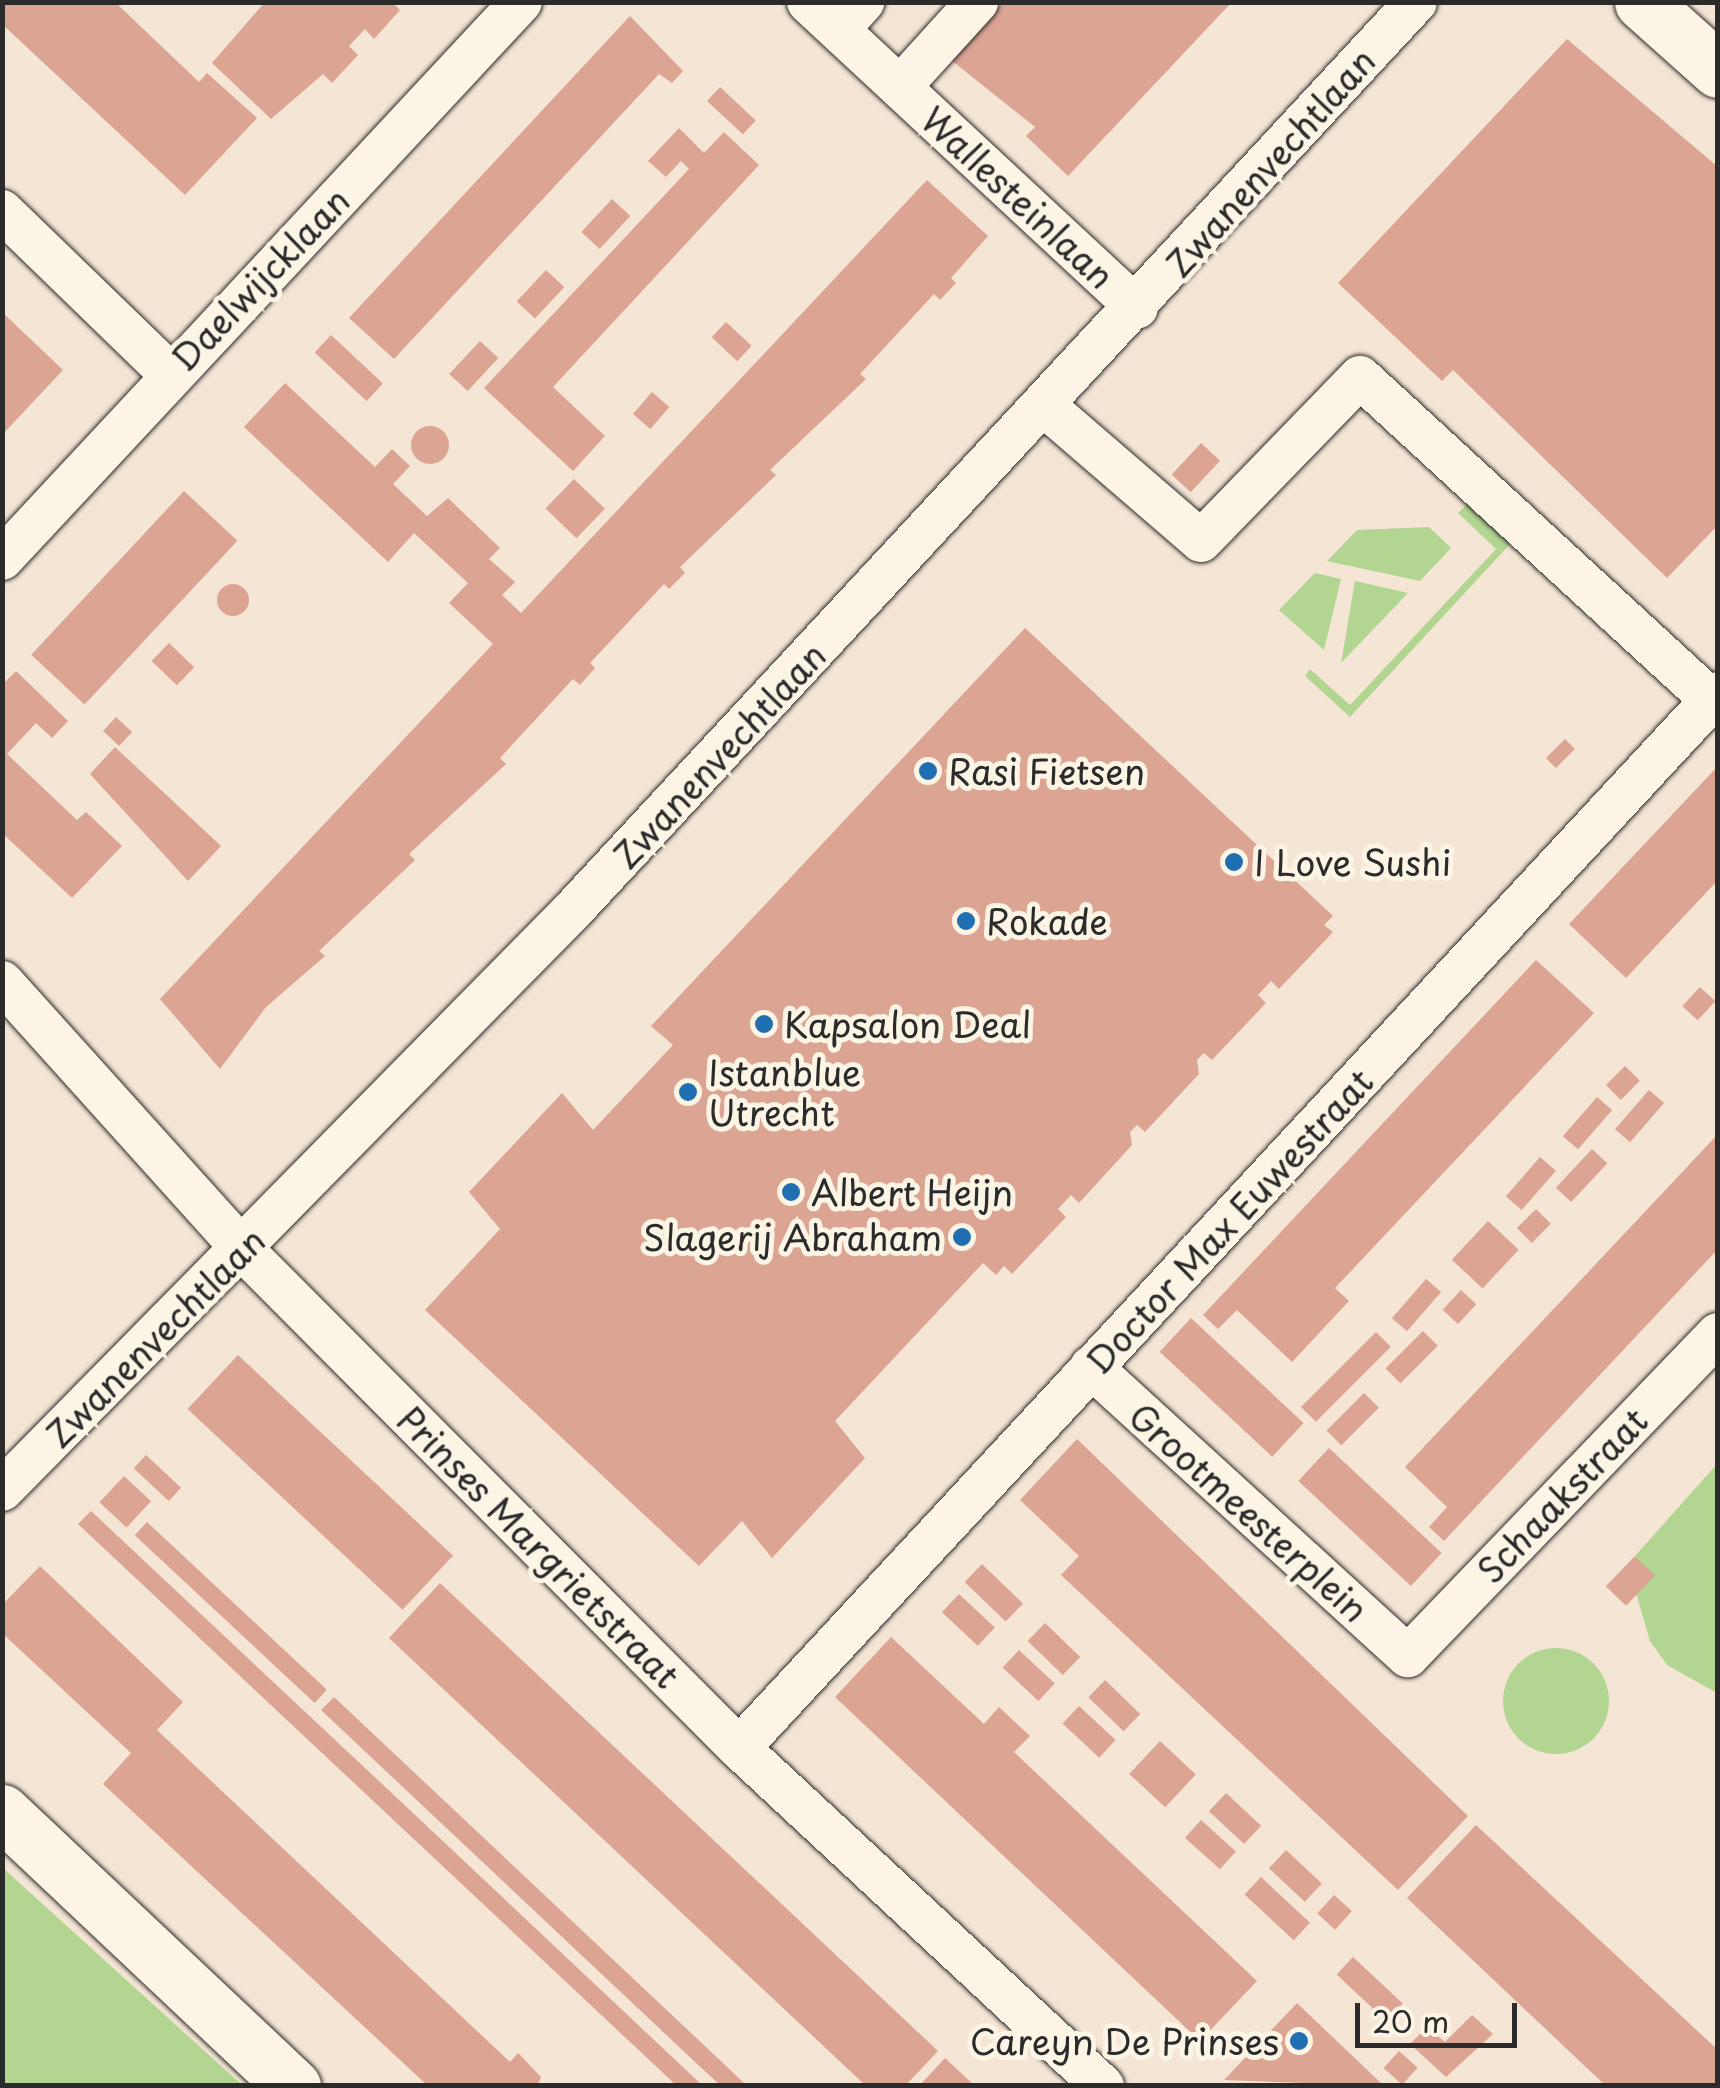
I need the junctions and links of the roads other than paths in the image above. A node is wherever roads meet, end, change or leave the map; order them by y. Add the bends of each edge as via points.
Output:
1 (521, 2) edge
2 (978, 2) edge
3 (1416, 2) edge
4 (1642, 2) edge
5 (836, 12) edge
6 (1718, 70) edge
7 (900, 87) junction
8 (2, 211) edge
9 (1137, 308) junction
10 (170, 374) junction
11 (1047, 408) junction
12 (2, 560) edge
13 (1714, 696) edge
14 (2, 982) edge
15 (242, 1249) junction
16 (1718, 1334) edge
17 (1090, 1367) junction
18 (2, 1490) edge
19 (1408, 1656) joint
20 (739, 1748) junction
21 (2, 1812) edge
22 (293, 2086) edge
23 (1104, 2086) edge

1 - 10 street, Daelwijcklaan
2 - 7 street, Wallesteinlaan
3 - 9 street, Zwanenvechtlaan
4 - 6 street
5 - 7 street, Wallesteinlaan
7 - 9 street, Wallesteinlaan
8 - 10 street
9 - 11 street, Zwanenvechtlaan
10 - 12 street, Daelwijcklaan
11 - 13 street via 1200,541 1360,377
11 - 15 street, Zwanenvechtlaan
13 - 17 street, Doctor Max Euwestraat
14 - 15 street, Prinses Margrietstraat
15 - 18 street, Zwanenvechtlaan
15 - 20 street, Prinses Margrietstraat
16 - 19 street, Schaakstraat
17 - 19 street, Grootmeesterplein
17 - 20 street, Doctor Max Euwestraat
20 - 23 street, Prinses Margrietstraat
21 - 22 street

